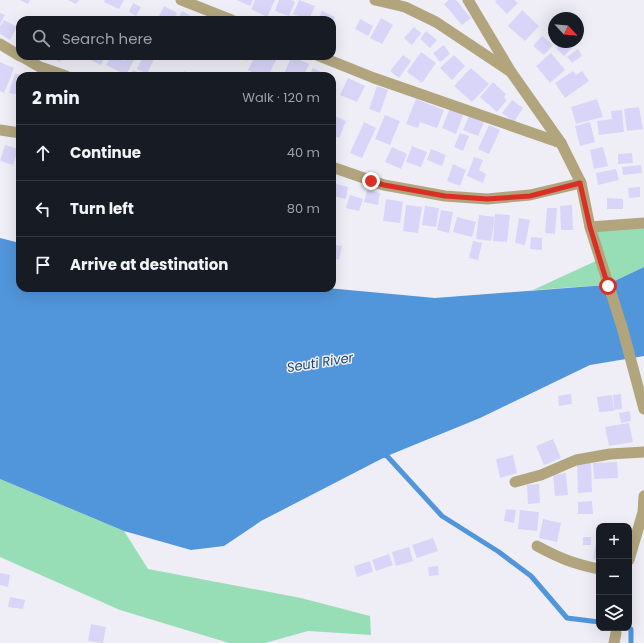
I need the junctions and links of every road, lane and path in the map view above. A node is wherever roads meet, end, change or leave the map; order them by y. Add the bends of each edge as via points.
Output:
1 (181, 0) edge
2 (375, 0) edge
3 (468, 0) edge
4 (222, 16) edge
5 (0, 44) edge
6 (16, 54) edge
7 (27, 60) edge
8 (329, 60) edge
9 (54, 72) edge
10 (511, 72) junction
11 (0, 130) edge
12 (16, 132) edge
13 (562, 143) junction
14 (336, 168) edge
15 (580, 183) junction
16 (644, 222) edge
17 (590, 227) junction
18 (644, 409) edge
19 (644, 452) edge
20 (515, 482) dead end
21 (644, 496) edge
22 (643, 512) edge
23 (537, 546) dead end
24 (629, 559) edge
25 (596, 568) edge

1 - 4 street
2 - 10 street via 405,6 436,22
3 - 10 street
5 - 6 street
7 - 9 street
8 - 13 street
10 - 13 street
11 - 12 street
13 - 15 street
14 - 15 street via 384,185 445,196 480,199 530,196
15 - 17 street
16 - 17 street
17 - 18 street via 622,327
19 - 20 street via 576,460 541,475
21 - 22 street
22 - 24 street
23 - 25 street via 562,559

